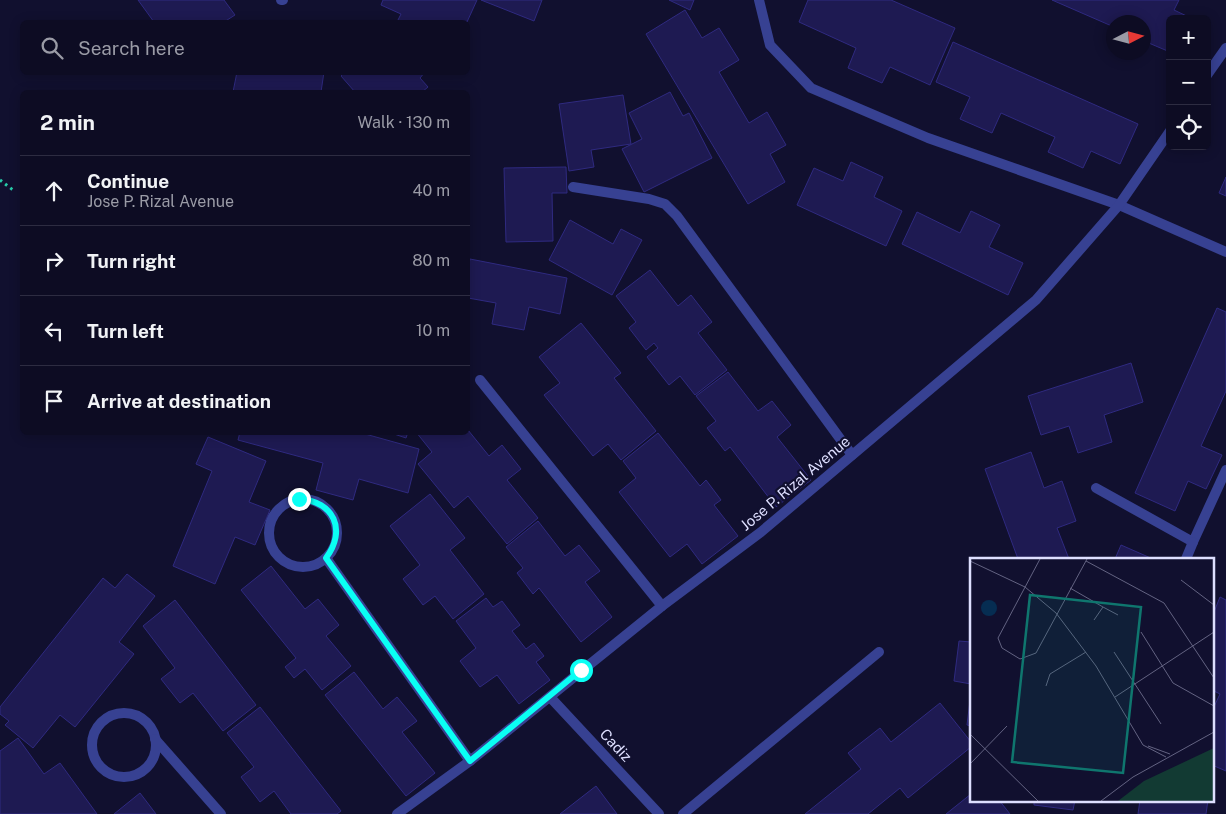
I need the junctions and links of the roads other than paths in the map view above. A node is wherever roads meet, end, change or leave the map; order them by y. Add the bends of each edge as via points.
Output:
1 (759, 0) edge
2 (1226, 48) edge
3 (1211, 69) edge
4 (1166, 137) edge
5 (573, 187) dead end
6 (1119, 205) junction
7 (1226, 252) edge
8 (480, 380) dead end
9 (852, 455) junction
10 (1226, 470) edge
11 (1096, 488) dead end
12 (1193, 542) junction
13 (326, 558) junction
14 (1186, 558) edge
15 (662, 606) junction
16 (879, 652) dead end
17 (550, 697) junction
18 (155, 740) junction
19 (470, 761) junction
20 (221, 814) edge
21 (397, 814) edge
22 (659, 814) edge
23 (683, 814) edge

1 - 6 street via 770,45 811,88 928,138
2 - 3 street
4 - 6 street, Jose P. Rizal Avenue
5 - 9 street via 665,204
6 - 7 street
6 - 9 street, Jose P. Rizal Avenue via 1036,300
8 - 15 street
9 - 15 street, Jose P. Rizal Avenue via 761,532
10 - 12 street
11 - 12 street
12 - 14 street
13 - 13 street via 337,537 330,512 322,504 299,499 278,510 269,530 275,553 288,564 300,567
13 - 19 street
15 - 17 street, Jose P. Rizal Avenue
16 - 23 street
17 - 19 street, Jose P. Rizal Avenue
17 - 22 street, Cadiz
18 - 18 street via 144,720 123,712 100,723 92,743 96,761 114,775 125,777 136,774 151,761
18 - 20 street
19 - 21 street, Jose P. Rizal Avenue

